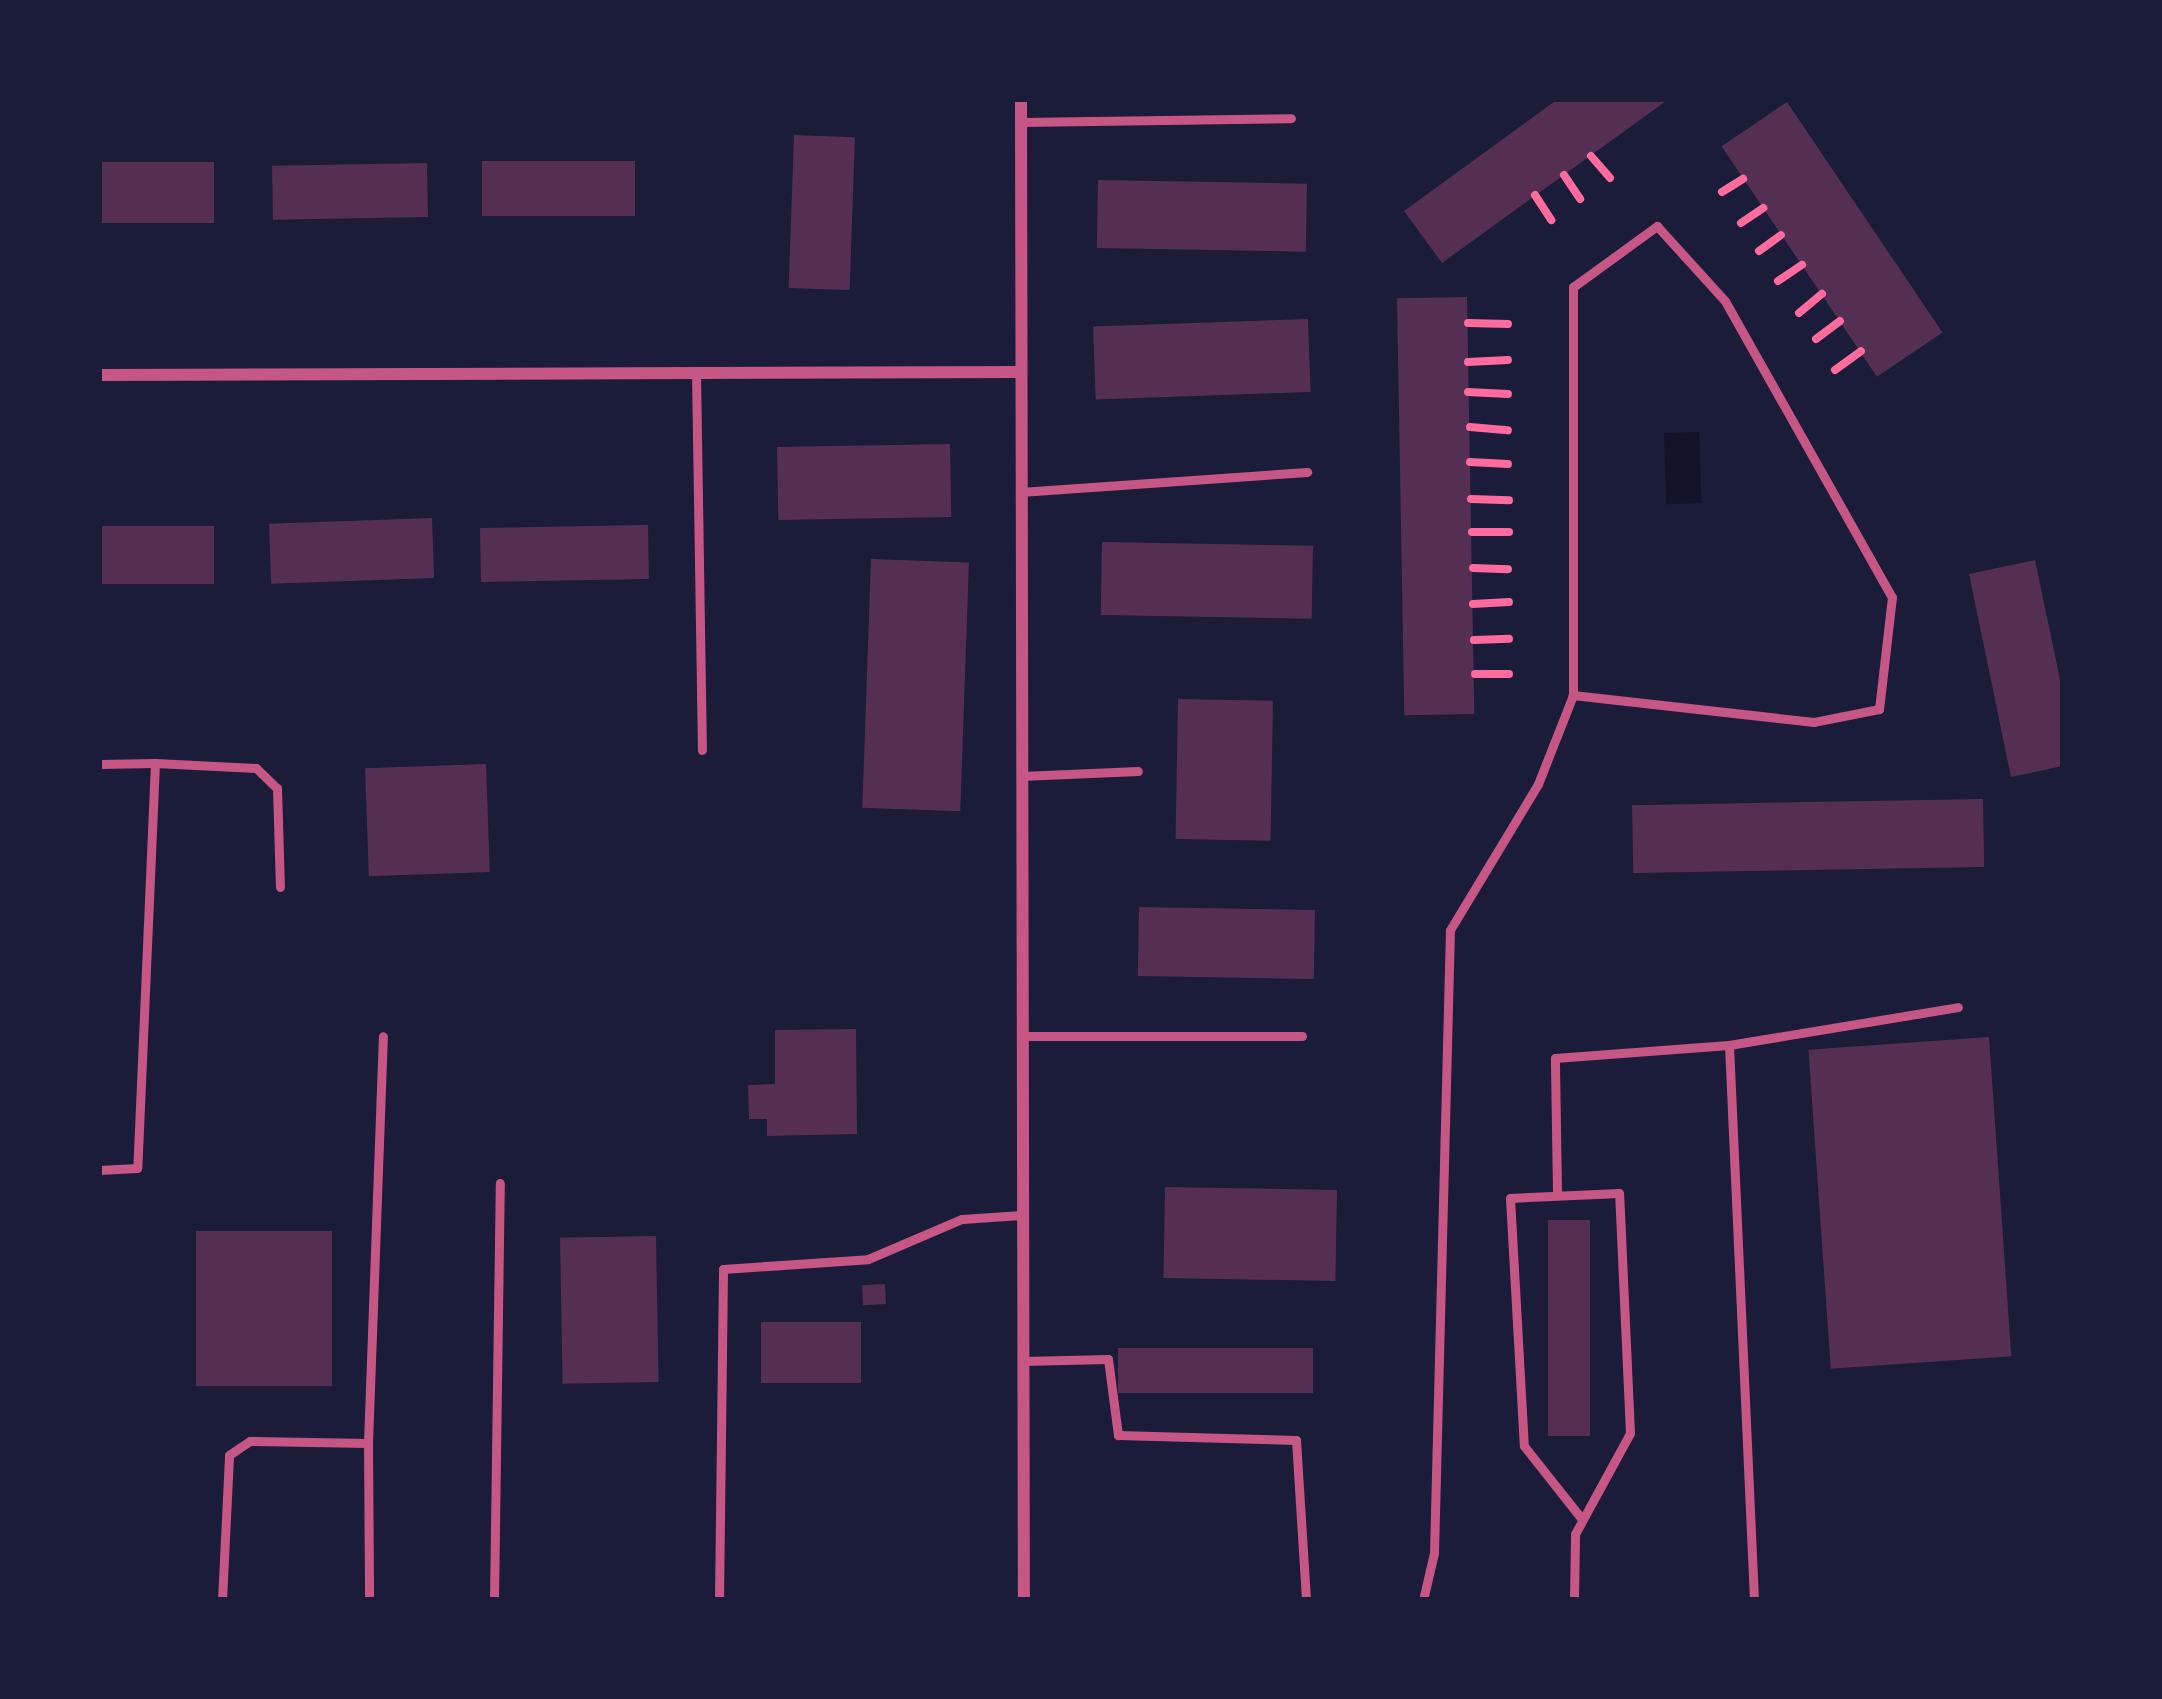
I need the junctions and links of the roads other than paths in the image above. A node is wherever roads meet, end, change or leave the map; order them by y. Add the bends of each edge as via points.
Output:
1 (1021, 99) edge
2 (1292, 118) dead end
3 (1021, 122) junction
4 (1020, 372) junction
5 (696, 373) junction
6 (99, 375) edge
7 (1307, 472) dead end
8 (1020, 492) junction
9 (1574, 695) junction
10 (702, 750) dead end
11 (155, 763) junction
12 (99, 764) edge
13 (1138, 771) dead end
14 (1021, 776) junction
15 (280, 887) dead end
16 (1958, 1007) dead end
17 (383, 1036) dead end
18 (1022, 1036) junction
19 (1302, 1036) dead end
20 (1729, 1045) junction
21 (99, 1170) edge
22 (500, 1183) dead end
23 (1557, 1192) junction
24 (1023, 1215) junction
25 (1023, 1361) junction
26 (368, 1442) junction
27 (1580, 1518) junction
28 (222, 1600) edge
29 (370, 1600) edge
30 (494, 1600) edge
31 (719, 1600) edge
32 (1024, 1600) edge
33 (1306, 1600) edge
34 (1423, 1600) edge
35 (1574, 1600) edge
36 (1754, 1600) edge

1 - 3 street
2 - 3 lane
3 - 4 street
4 - 5 street
4 - 8 street
5 - 6 street
5 - 10 lane
7 - 8 lane
8 - 14 street
9 - 9 lane via 1814,722 1879,709 1892,597 1725,301 1657,226 1573,287
9 - 34 lane via 1538,784 1450,930 1434,1553
11 - 12 lane
11 - 15 lane via 256,768 277,788
11 - 21 lane via 136,1168
13 - 14 lane
14 - 18 street
16 - 20 lane
17 - 26 lane
18 - 19 lane
18 - 24 street
20 - 23 lane via 1555,1058
20 - 36 lane
22 - 30 lane
23 - 27 lane via 1510,1198 1524,1446
23 - 27 lane via 1619,1192 1630,1432
24 - 25 street
24 - 31 lane via 962,1219 868,1259 724,1269
25 - 32 street
25 - 33 lane via 1108,1359 1118,1435 1296,1440
26 - 28 lane via 250,1441 229,1455
26 - 29 lane
27 - 35 lane

